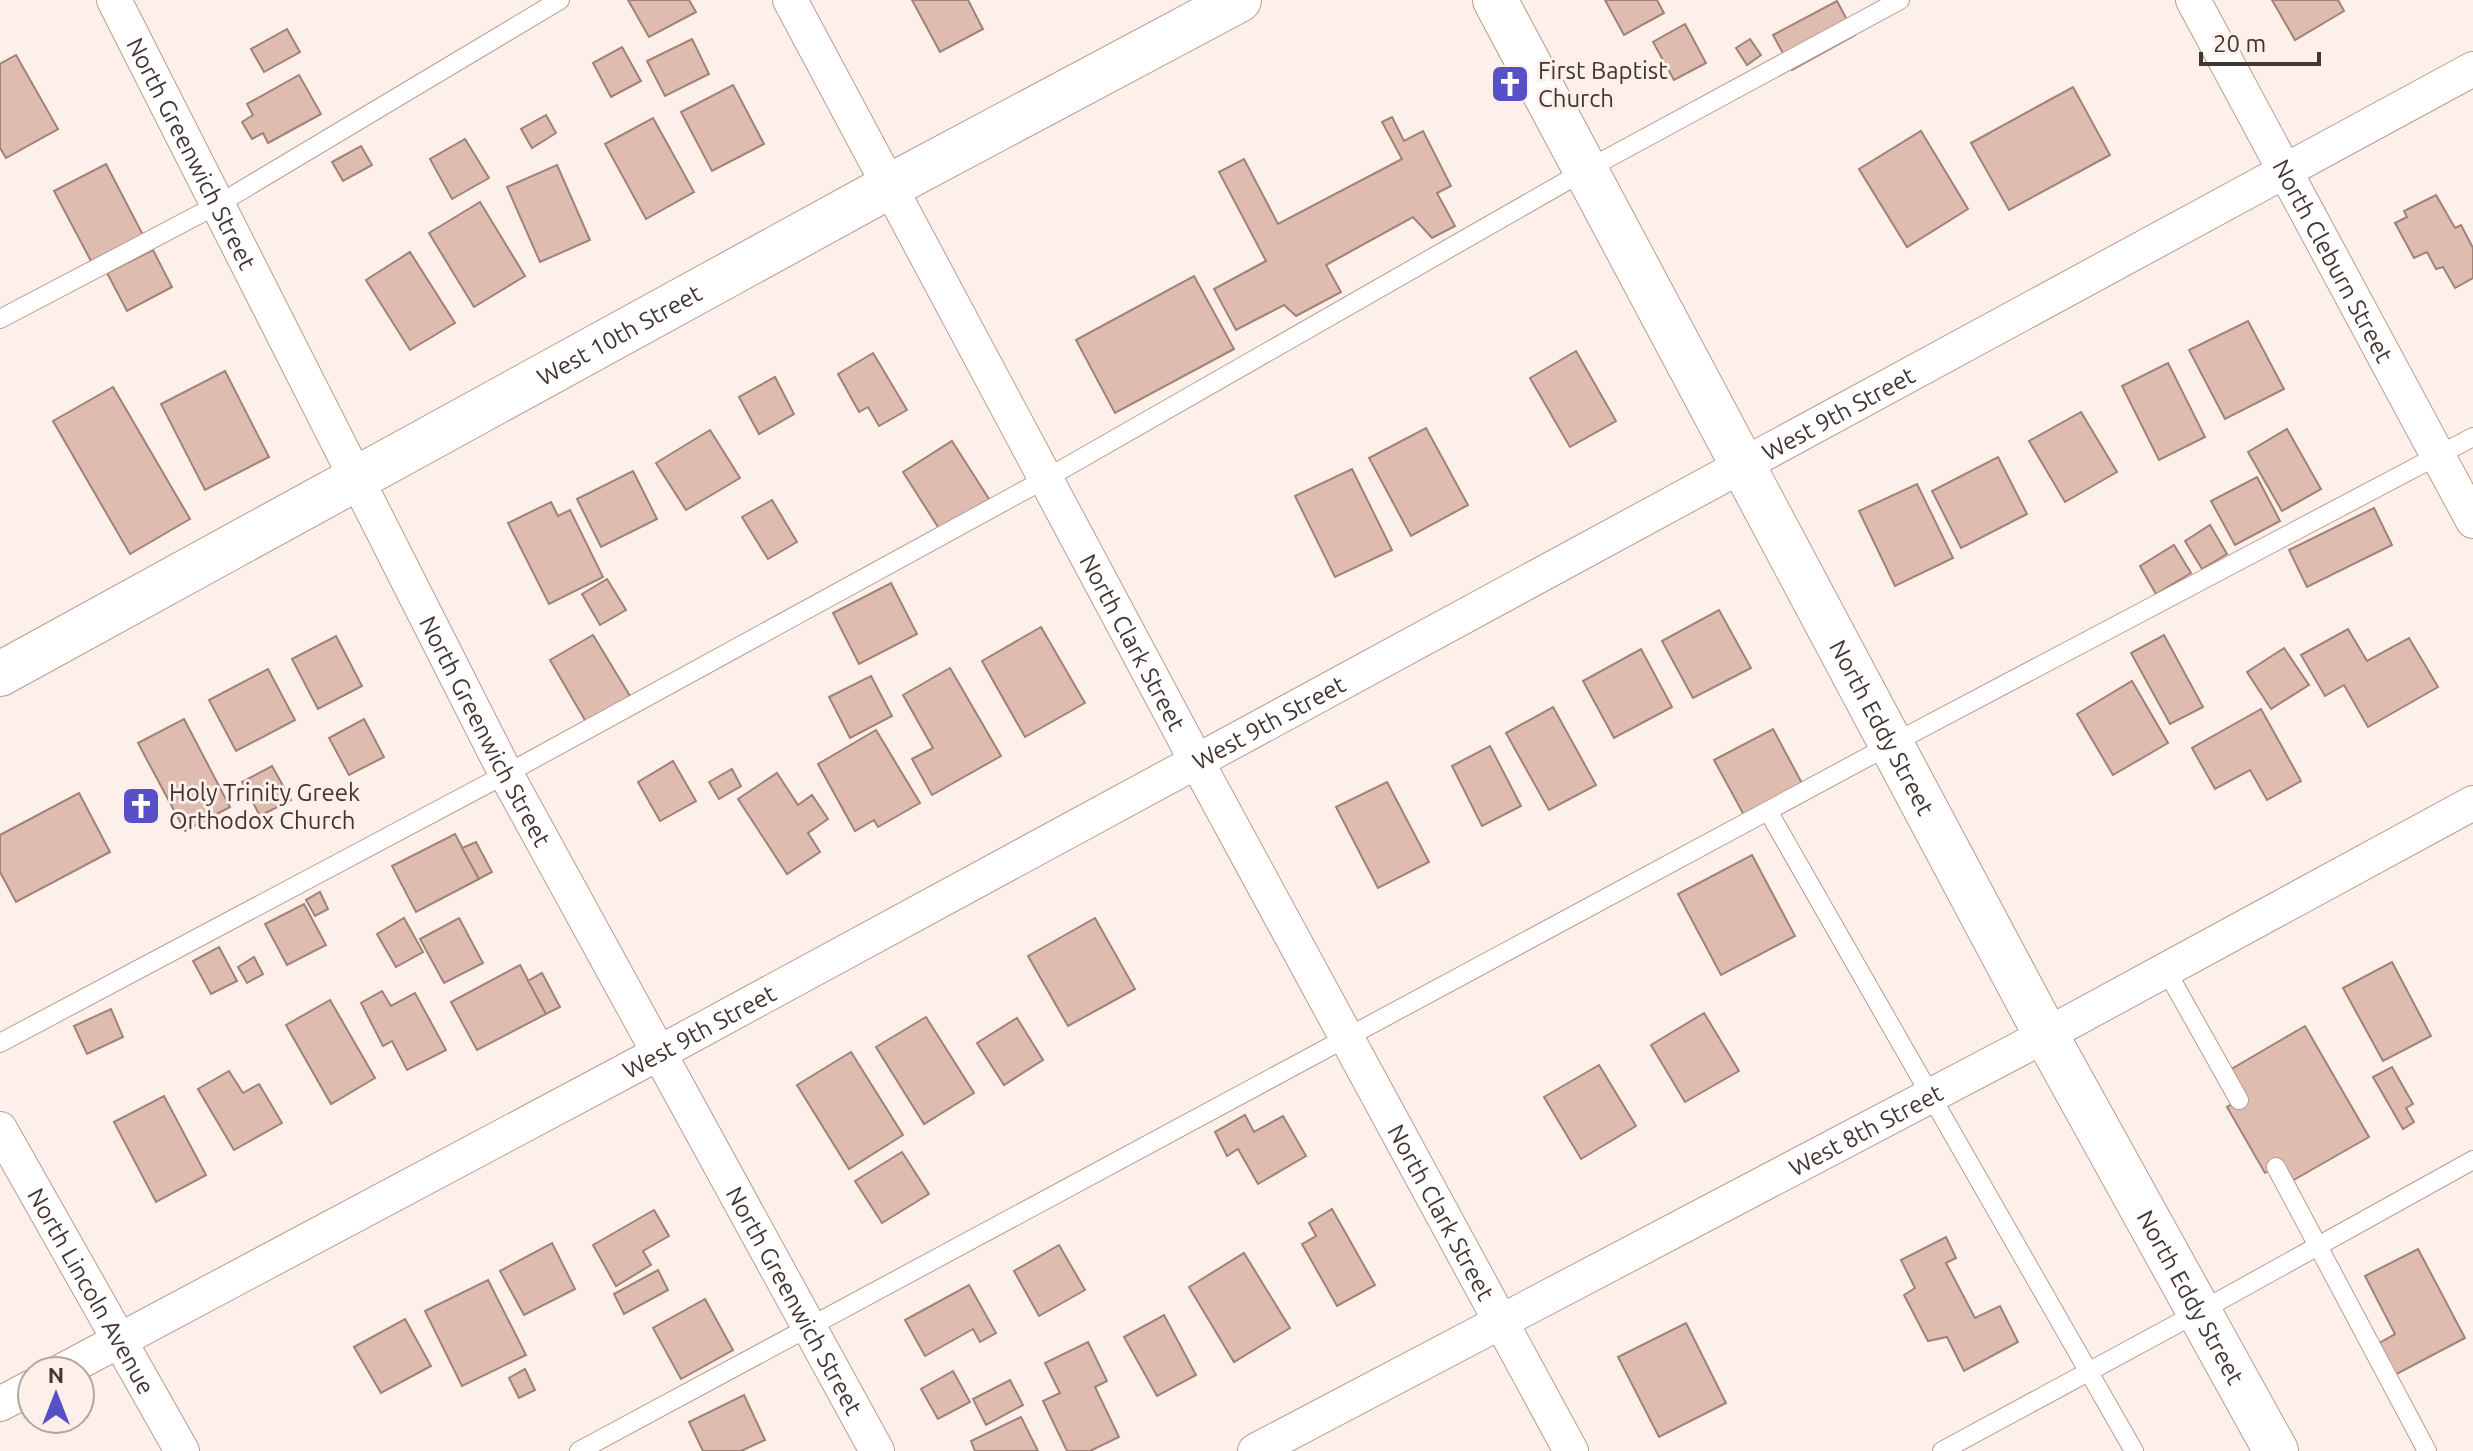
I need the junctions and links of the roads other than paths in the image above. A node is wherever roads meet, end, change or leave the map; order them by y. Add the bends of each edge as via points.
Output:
1 (114, 0) edge
2 (560, 0) edge
3 (790, 0) edge
4 (1239, 0) edge
5 (1495, 0) edge
6 (1900, 0) edge
7 (2193, 0) edge
8 (2473, 69) edge
9 (1586, 170) junction
10 (2285, 172) junction
11 (890, 186) junction
12 (217, 205) junction
13 (0, 319) edge
14 (2473, 437) edge
15 (2437, 456) junction
16 (1742, 466) junction
17 (356, 478) junction
18 (1047, 478) junction
19 (2473, 521) edge
20 (0, 674) edge
21 (1890, 745) junction
22 (1197, 762) junction
23 (506, 774) junction
24 (2473, 803) edge
25 (1768, 811) junction
26 (2166, 970) junction
27 (2046, 1035) junction
28 (1347, 1038) junction
29 (0, 1043) edge
30 (659, 1053) junction
31 (1931, 1096) junction
32 (2239, 1100) dead end
33 (0, 1129) edge
34 (2473, 1160) edge
35 (2276, 1167) dead end
36 (2320, 1245) junction
37 (2199, 1312) junction
38 (1500, 1322) junction
39 (810, 1327) junction
40 (120, 1340) junction
41 (92, 1355) edge
42 (2089, 1372) junction
43 (182, 1451) edge
44 (579, 1451) edge
45 (877, 1451) edge
46 (1255, 1451) edge
47 (1571, 1451) edge
48 (1942, 1451) edge
49 (2134, 1451) edge
50 (2276, 1451) edge
51 (2427, 1451) edge

1 - 12 street, North Greenwich Street
2 - 12 lane
3 - 11 street, North Clark Street
4 - 11 main road, West 10th Street
5 - 9 main road, North Eddy Street
6 - 9 lane
7 - 10 street, North Cleburn Street
8 - 10 street, West 9th Street
9 - 16 main road, North Eddy Street
9 - 18 lane
10 - 15 street, North Cleburn Street
10 - 16 street, West 9th Street
11 - 17 main road, West 10th Street
11 - 18 street, North Clark Street
12 - 13 lane
12 - 17 street, North Greenwich Street
14 - 15 lane
15 - 19 street, North Cleburn Street
15 - 21 lane
16 - 21 main road, North Eddy Street
16 - 22 street, West 9th Street
17 - 20 main road, West 10th Street
17 - 23 street, North Greenwich Street
18 - 22 street, North Clark Street
18 - 23 lane
21 - 25 lane
21 - 27 main road, North Eddy Street
22 - 28 street, North Clark Street
22 - 30 street, West 9th Street
23 - 29 lane
23 - 30 street, North Greenwich Street
24 - 26 street, West 8th Street
25 - 28 lane
25 - 31 lane
26 - 27 street, West 8th Street
26 - 32 lane
27 - 31 street, West 8th Street
27 - 37 main road, North Eddy Street
28 - 38 street, North Clark Street
28 - 39 lane
30 - 39 street, North Greenwich Street
30 - 40 street, West 9th Street
31 - 38 street, West 8th Street
31 - 42 lane
33 - 40 street, North Lincoln Avenue
34 - 36 lane
35 - 36 lane
36 - 37 lane
36 - 51 lane
37 - 42 lane
37 - 50 main road, North Eddy Street
38 - 46 street, West 8th Street
38 - 47 street, North Clark Street
39 - 44 lane
39 - 45 street, North Greenwich Street
40 - 41 street, West 9th Street
40 - 43 street, North Lincoln Avenue
42 - 48 lane
42 - 49 lane

